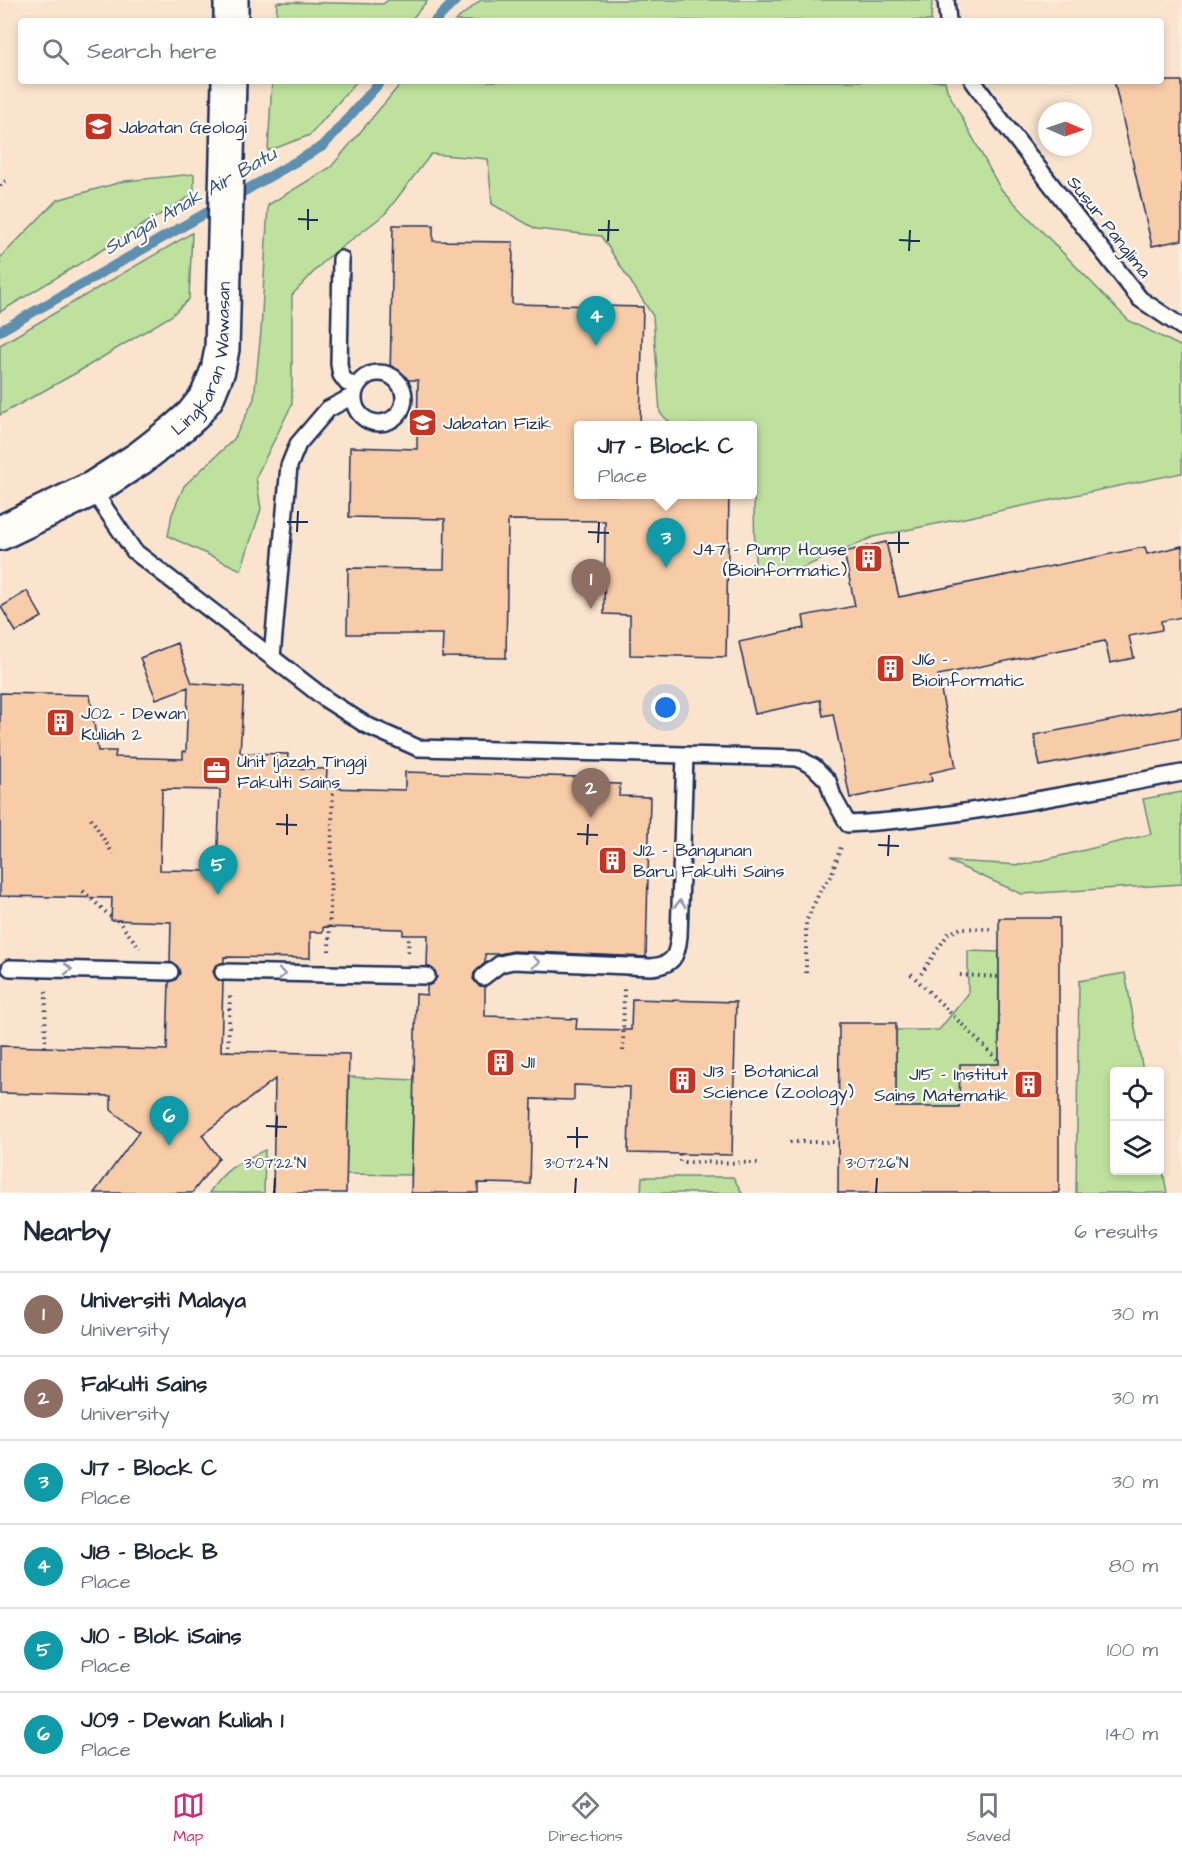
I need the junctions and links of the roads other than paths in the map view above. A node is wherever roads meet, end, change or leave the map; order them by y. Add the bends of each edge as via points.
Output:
1 (231, 0) edge
2 (946, 0) edge
3 (231, 18) edge
4 (947, 18) edge
5 (230, 84) edge
6 (975, 84) edge
7 (341, 259) dead end
8 (1182, 327) edge
9 (92, 489) junction
10 (0, 533) edge
11 (272, 657) junction
12 (685, 755) junction
13 (1182, 773) edge
14 (10, 968) dead end
15 (170, 972) dead end
16 (223, 972) dead end
17 (427, 976) dead end
18 (483, 977) dead end

1 - 3 street
2 - 4 lane
5 - 9 street, Lingkaran Wawasan via 222,349 218,370 207,397 193,415 140,458
6 - 8 lane, Susur Panglima via 1140,299
7 - 11 lane via 339,364 341,375 355,391 328,409 298,444 289,466
9 - 10 street, Lingkaran Wawasan
9 - 11 lane via 134,551
11 - 12 lane via 366,725 418,748
12 - 13 lane via 798,758 828,781 848,824 997,807
18 -> 12 lane via 500,964 513,961 651,967 671,960 678,951
14 -> 15 lane
16 -> 17 lane

